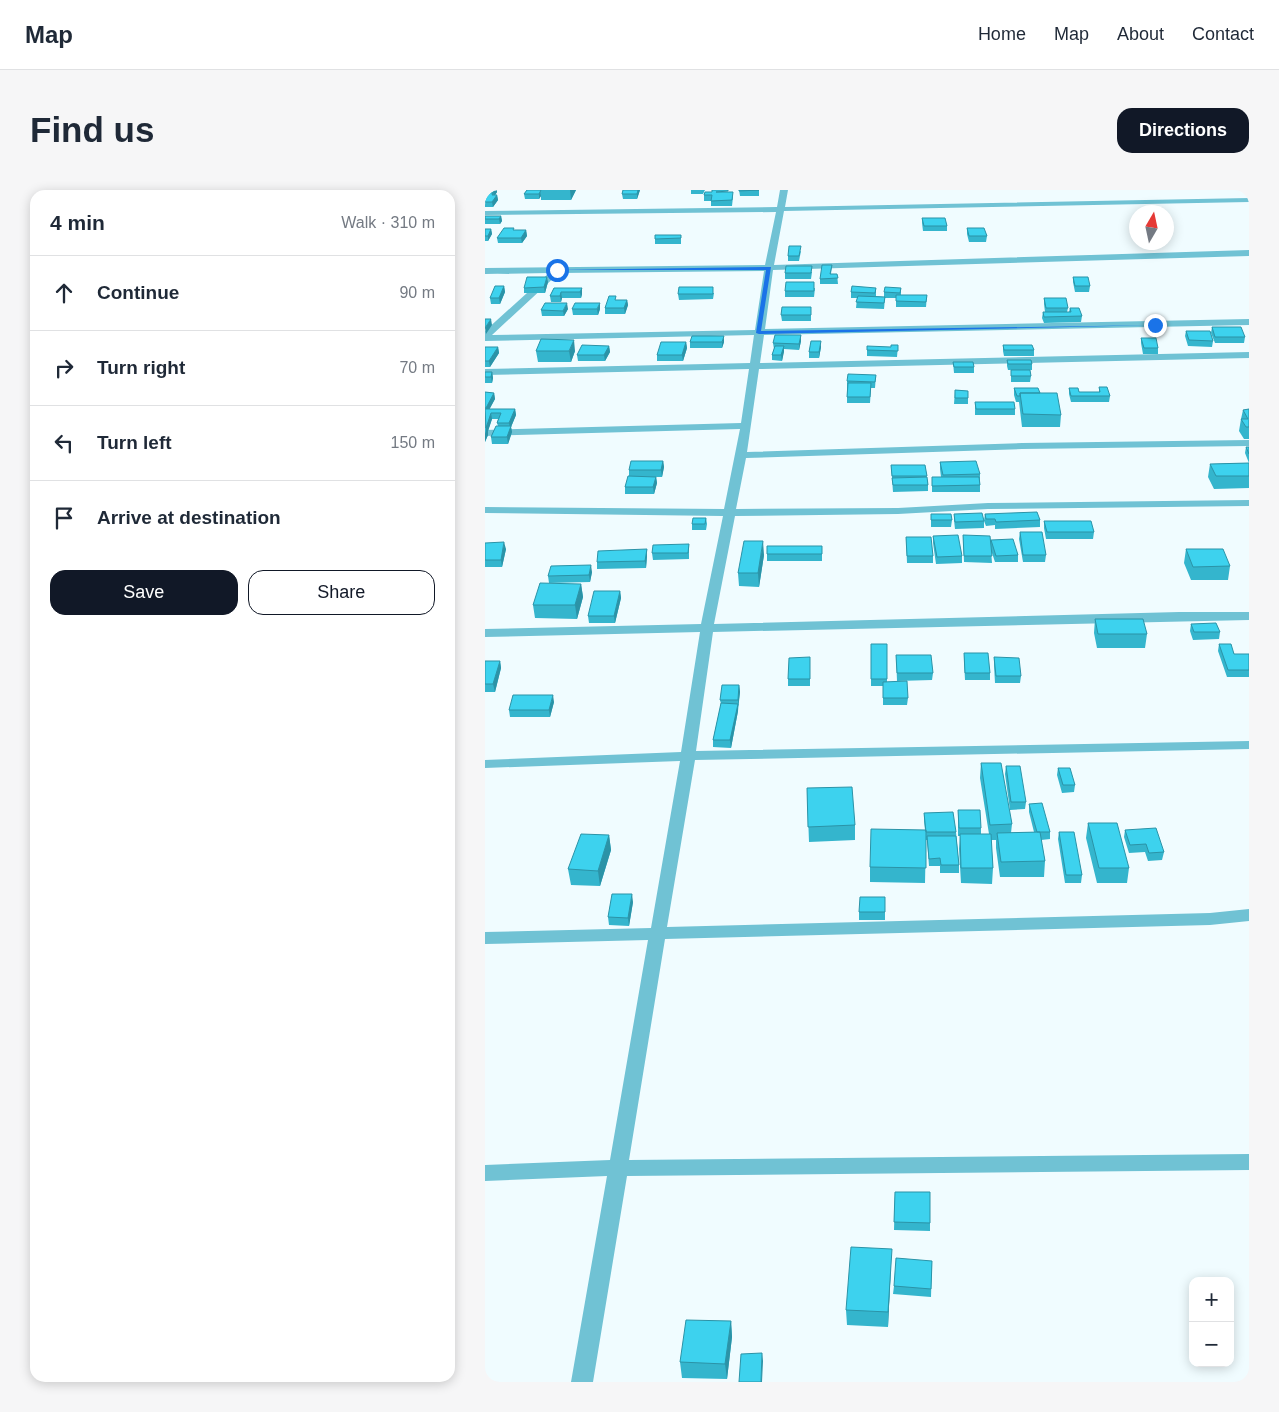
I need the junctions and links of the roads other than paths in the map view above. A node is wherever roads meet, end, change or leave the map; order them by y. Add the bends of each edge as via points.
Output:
1 (784, 190) edge
2 (1249, 200) edge
3 (780, 210) junction
4 (485, 213) edge
5 (1249, 253) edge
6 (769, 268) junction
7 (557, 270) junction
8 (485, 271) edge
9 (1249, 322) edge
10 (759, 333) junction
11 (485, 337) edge
12 (1249, 355) edge
13 (755, 366) junction
14 (485, 372) edge
15 (745, 426) junction
16 (485, 433) edge
17 (1249, 443) edge
18 (741, 455) junction
19 (1249, 502) edge
20 (485, 510) edge
21 (730, 513) junction
22 (1249, 616) edge
23 (707, 628) junction
24 (485, 633) edge
25 (1249, 745) edge
26 (688, 756) junction
27 (485, 764) edge
28 (1249, 915) edge
29 (657, 934) junction
30 (485, 938) edge
31 (1249, 1162) edge
32 (618, 1168) junction
33 (485, 1173) edge
34 (582, 1382) edge

1 - 3 street
2 - 3 street
3 - 4 street
3 - 6 street
5 - 6 street
6 - 7 street
6 - 10 street
7 - 8 street
7 - 11 street
9 - 10 street
10 - 11 street
10 - 13 street
12 - 13 street
13 - 14 street
13 - 15 street
15 - 16 street
15 - 18 street
17 - 18 street
18 - 21 street
19 - 21 street
20 - 21 street
21 - 23 street
22 - 23 street
23 - 24 street
23 - 26 street
25 - 26 street
26 - 27 street
26 - 29 street
28 - 29 street via 1210,919
29 - 30 street
29 - 32 street
31 - 32 street
32 - 33 street
32 - 34 street

